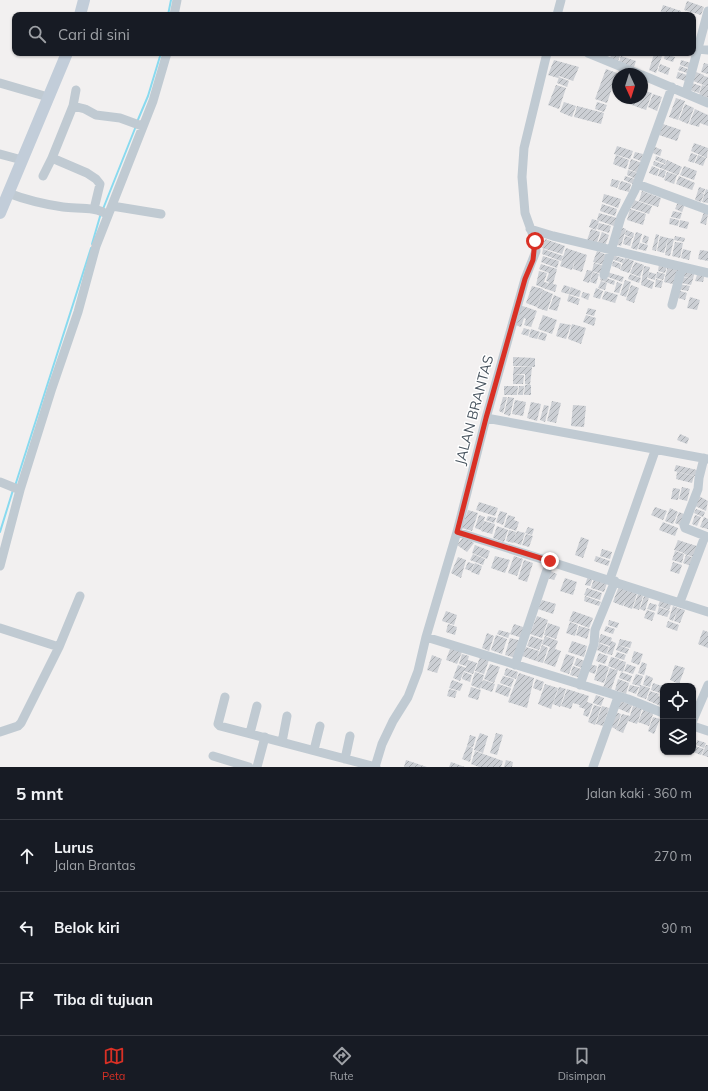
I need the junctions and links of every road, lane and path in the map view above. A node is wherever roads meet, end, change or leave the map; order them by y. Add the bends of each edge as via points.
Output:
1 (84, 0) edge
2 (177, 0) edge
3 (561, 0) edge
4 (708, 11) edge
5 (81, 12) edge
6 (175, 12) edge
7 (558, 12) edge
8 (698, 49) junction
9 (708, 50) edge
10 (66, 56) edge
11 (166, 56) edge
12 (546, 56) edge
13 (595, 56) edge
14 (624, 68) edge
15 (648, 77) edge
16 (0, 83) edge
17 (672, 87) junction
18 (76, 90) dead end
19 (686, 94) junction
20 (48, 98) junction
21 (708, 103) edge
22 (73, 106) junction
23 (138, 125) junction
24 (0, 154) edge
25 (52, 158) junction
26 (22, 160) junction
27 (43, 176) dead end
28 (637, 184) junction
29 (13, 194) junction
30 (103, 210) junction
31 (708, 210) edge
32 (0, 213) edge
33 (161, 214) dead end
34 (530, 229) junction
35 (611, 250) junction
36 (682, 267) junction
37 (708, 273) edge
38 (604, 275) dead end
39 (672, 305) dead end
40 (486, 418) junction
41 (655, 451) junction
42 (706, 459) edge
43 (0, 482) edge
44 (16, 488) junction
45 (457, 532) junction
46 (3, 535) edge
47 (707, 536) edge
48 (550, 561) junction
49 (0, 566) edge
50 (612, 580) junction
51 (80, 596) dead end
52 (680, 602) junction
53 (708, 612) edge
54 (0, 628) edge
55 (426, 637) junction
56 (59, 647) junction
57 (515, 665) junction
58 (580, 685) junction
59 (708, 685) edge
60 (225, 697) dead end
61 (618, 697) junction
62 (257, 706) dead end
63 (660, 712) edge
64 (288, 716) dead end
65 (693, 719) edge
66 (320, 726) dead end
67 (696, 727) edge
68 (708, 731) edge
69 (0, 732) edge
70 (250, 733) junction
71 (350, 736) dead end
72 (265, 738) junction
73 (282, 742) junction
74 (314, 750) junction
75 (213, 756) dead end
76 (345, 759) junction
77 (225, 763) edge
78 (357, 765) edge
79 (249, 767) edge
80 (257, 767) edge
81 (375, 767) edge
82 (593, 767) edge

1 - 5 main road
2 - 6 street
3 - 7 street
4 - 8 street
8 - 9 street
8 - 19 street
10 - 20 main road
11 - 23 street via 155,95
12 - 34 street, JALAN BRANTAS via 524,148 522,177 525,213
13 - 14 street
15 - 17 street
16 - 20 street
17 - 19 street
17 - 28 street
18 - 22 street
19 - 21 street
20 - 26 main road
22 - 23 street via 96,115 120,118
22 - 25 street
23 - 30 street
24 - 26 street
25 - 27 street
25 - 30 street via 99,181
26 - 29 main road
28 - 31 street
28 - 35 street via 621,217
29 - 30 street via 30,201
29 - 32 main road
30 - 33 street
30 - 44 street via 78,312
34 - 35 street
34 - 40 street, JALAN BRANTAS via 536,250 525,279
35 - 36 street
35 - 38 street
36 - 37 street
36 - 39 street
40 - 41 street
40 - 45 street, JALAN BRANTAS
41 - 42 street
41 - 50 street
42 - 47 street via 684,525 685,528
43 - 44 street
44 - 46 street
45 - 48 street
45 - 55 street, JALAN BRANTAS
46 - 49 street
47 - 52 street
48 - 50 street
48 - 57 street
50 - 52 street
50 - 58 street
51 - 56 street
52 - 53 street
54 - 56 street
55 - 57 street
55 - 81 street, JALAN BRANTAS via 418,671 408,697 382,744
56 - 69 street via 21,723
57 - 58 street
58 - 61 street
59 - 65 street
60 - 70 street via 219,725
61 - 63 street
61 - 82 street
62 - 70 street
64 - 73 street
66 - 74 street
67 - 68 street
70 - 72 street
71 - 76 street
72 - 73 street
72 - 80 street
73 - 74 street
74 - 76 street
75 - 77 street
76 - 78 street
77 - 79 street
78 - 81 street

